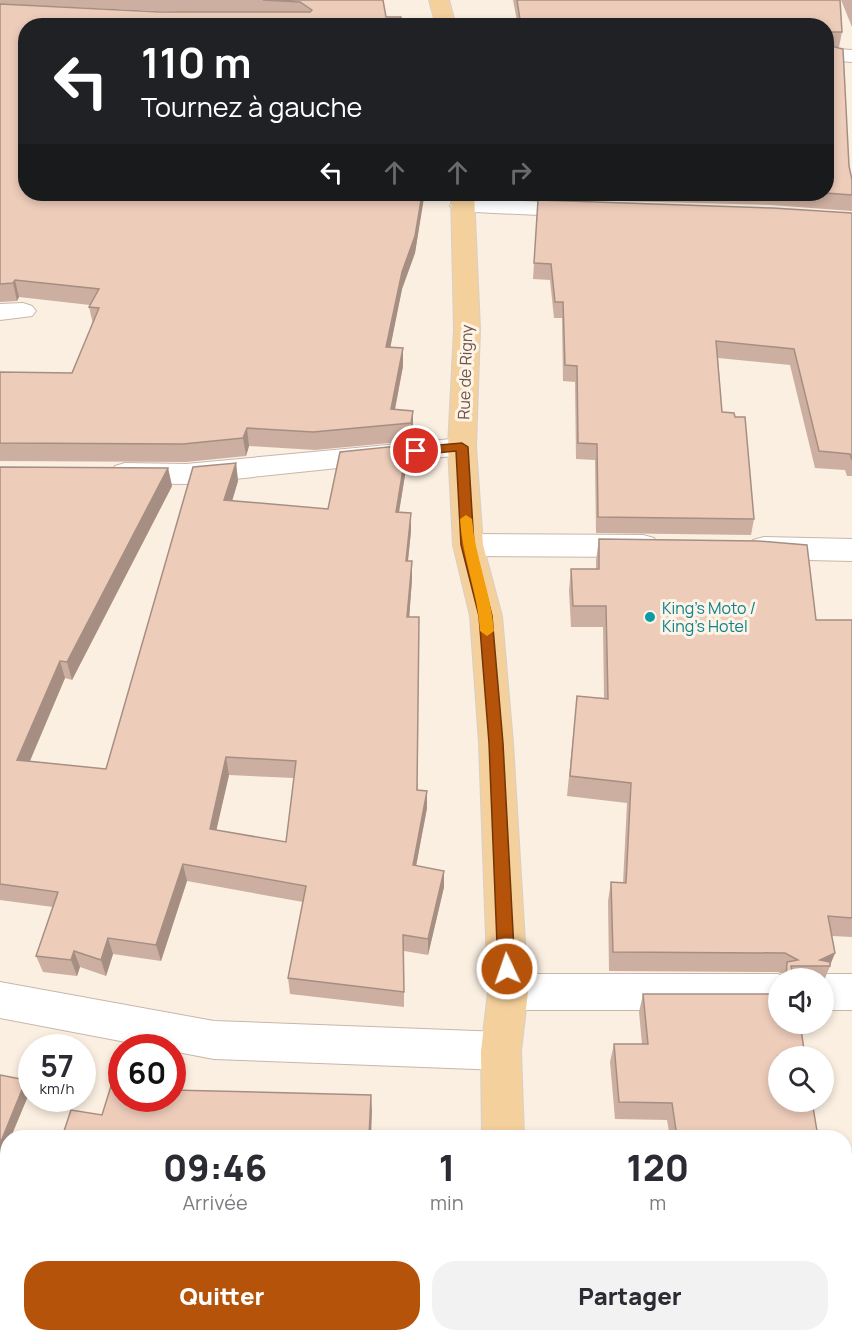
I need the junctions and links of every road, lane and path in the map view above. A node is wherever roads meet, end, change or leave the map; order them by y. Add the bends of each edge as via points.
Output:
1 (439, 0) edge
2 (444, 18) edge
3 (834, 55) edge
4 (852, 56) edge
5 (462, 201) edge
6 (475, 201) edge
7 (606, 211) edge
8 (462, 447) junction
9 (93, 473) edge
10 (468, 545) junction
11 (666, 546) edge
12 (736, 548) edge
13 (852, 550) edge
14 (508, 992) junction
15 (768, 992) edge
16 (834, 992) edge
17 (852, 992) edge
18 (0, 1000) edge
19 (501, 1051) junction
20 (503, 1130) edge

1 - 2 main road
3 - 4 street
5 - 8 main road, Rue de Rigny via 467,329
6 - 7 street
8 - 9 street via 186,474
8 - 10 main road, Rue de Rigny
10 - 11 street
10 - 14 main road, Rue de Rigny via 486,616
12 - 13 street
14 - 15 street
14 - 19 main road, Rue de Rigny
16 - 17 street
18 - 19 street via 214,1040
19 - 20 main road, Rue de Rigny

